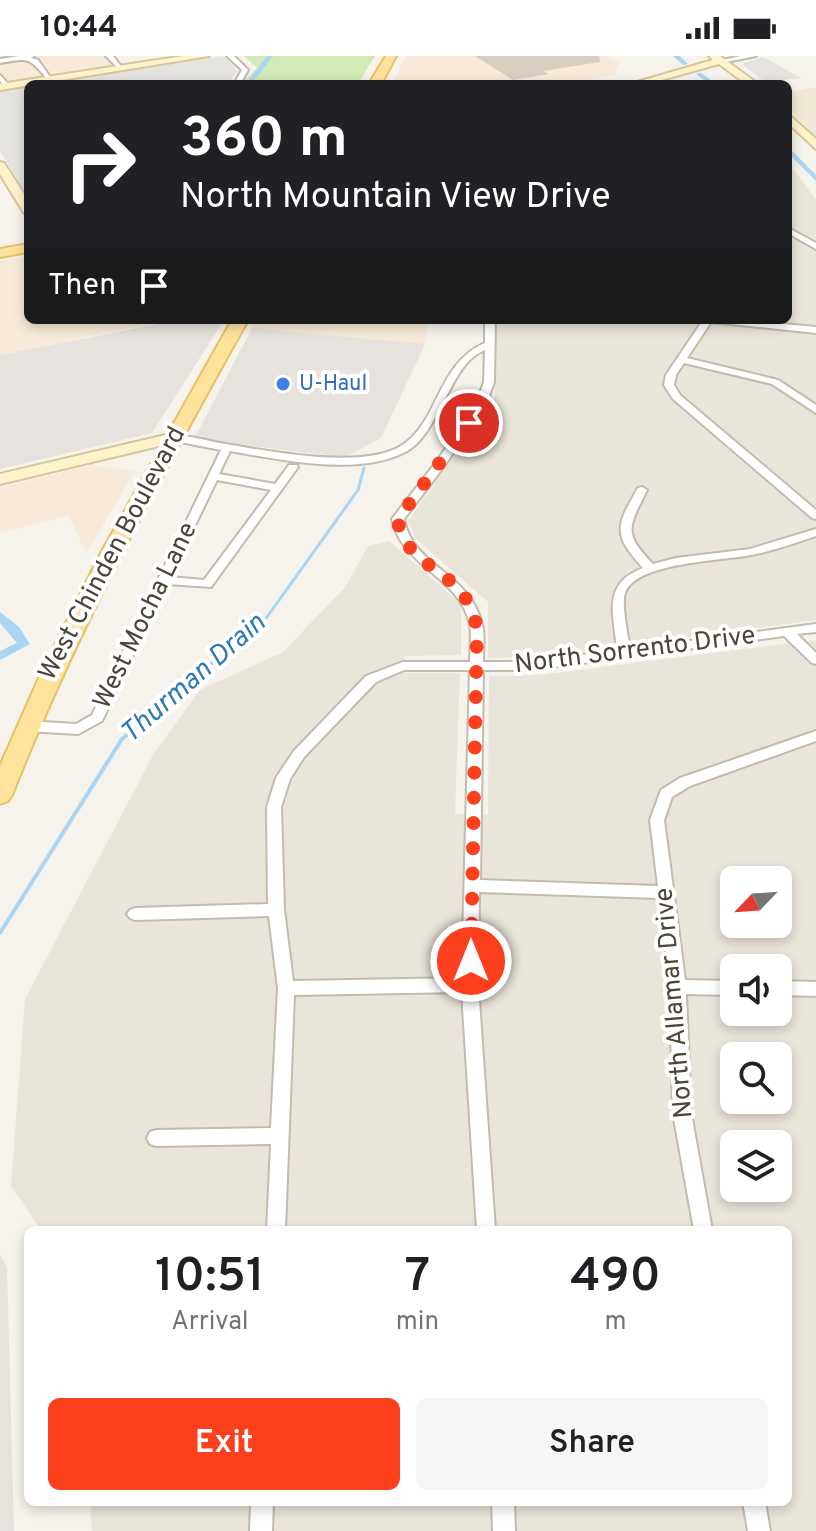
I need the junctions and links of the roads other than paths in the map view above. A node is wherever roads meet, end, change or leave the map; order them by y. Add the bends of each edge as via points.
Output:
1 (109, 56) edge
2 (204, 56) edge
3 (230, 56) edge
4 (391, 56) edge
5 (753, 56) edge
6 (28, 57) edge
7 (717, 58) edge
8 (0, 61) edge
9 (121, 68) junction
10 (50, 79) junction
11 (38, 80) edge
12 (239, 80) edge
13 (377, 80) edge
14 (656, 80) edge
15 (747, 80) edge
16 (24, 81) edge
17 (2, 83) edge
18 (792, 121) edge
19 (816, 146) edge
20 (0, 165) edge
21 (24, 203) edge
22 (792, 232) edge
23 (816, 247) edge
24 (24, 249) edge
25 (0, 253) edge
26 (238, 324) edge
27 (490, 324) edge
28 (707, 324) edge
29 (752, 324) edge
30 (816, 330) edge
31 (488, 345) junction
32 (681, 359) junction
33 (816, 410) edge
34 (174, 438) junction
35 (227, 447) junction
36 (293, 467) dead end
37 (213, 476) junction
38 (0, 479) edge
39 (278, 488) junction
40 (642, 490) dead end
41 (816, 516) edge
42 (816, 532) edge
43 (651, 569) junction
44 (163, 580) junction
45 (816, 628) edge
46 (788, 633) junction
47 (624, 654) junction
48 (816, 660) edge
49 (475, 665) junction
50 (26, 726) junction
51 (816, 736) edge
52 (0, 795) edge
53 (471, 886) junction
54 (666, 892) junction
55 (276, 910) junction
56 (135, 914) dead end
57 (470, 985) junction
58 (678, 987) junction
59 (286, 988) junction
60 (720, 988) edge
61 (792, 988) edge
62 (816, 989) edge
63 (281, 1136) junction
64 (156, 1138) dead end
65 (276, 1226) edge
66 (486, 1226) edge
67 (702, 1226) edge
68 (262, 1506) edge
69 (503, 1506) edge
70 (755, 1506) edge
71 (261, 1531) edge
72 (504, 1531) edge
73 (759, 1531) edge

1 - 9 street
2 - 9 street
3 - 12 street via 245,70
4 - 13 main road
5 - 7 street
6 - 8 street
6 - 10 street
7 - 14 street
7 - 15 street
9 - 10 street
10 - 11 street
16 - 17 street
18 - 19 street
20 - 21 street
22 - 23 street
24 - 25 main road
26 - 34 main road, West Chinden Boulevard
27 - 31 street
28 - 32 street
29 - 30 street
31 - 35 street via 471,351 415,440 400,451 331,460
31 - 49 street via 489,382 482,402 398,519 405,543 462,592 473,612
32 - 33 street via 775,382
32 - 41 street via 669,385 676,397
34 - 35 street
34 - 38 street
34 - 50 main road, West Chinden Boulevard via 93,583
35 - 37 street, West Mocha Lane
36 - 39 street
37 - 39 street
37 - 44 street, West Mocha Lane
39 - 44 street via 207,584
40 - 43 street via 623,535
42 - 43 street via 753,551
43 - 47 street via 620,588
44 - 50 street, West Mocha Lane via 95,720 74,729
45 - 46 street, North Sorrento Drive
46 - 47 street, North Sorrento Drive
46 - 48 street
47 - 49 street, North Sorrento Drive via 529,666
49 - 53 street
49 - 55 street, North Sorrento Drive via 422,664 371,679 299,754 283,778 274,807
50 - 52 main road, West Chinden Boulevard
51 - 54 street, North Allamar Drive via 685,782 666,794 657,820
53 - 54 street
53 - 57 street
54 - 58 street, North Allamar Drive
55 - 56 street
55 - 59 street, North Sorrento Drive
57 - 59 street
57 - 66 street
58 - 60 street
58 - 67 street, North Allamar Drive via 680,1102
59 - 63 street, North Sorrento Drive
61 - 62 street
63 - 64 street
63 - 65 street, North Sorrento Drive
68 - 71 street
69 - 72 street
70 - 73 street

